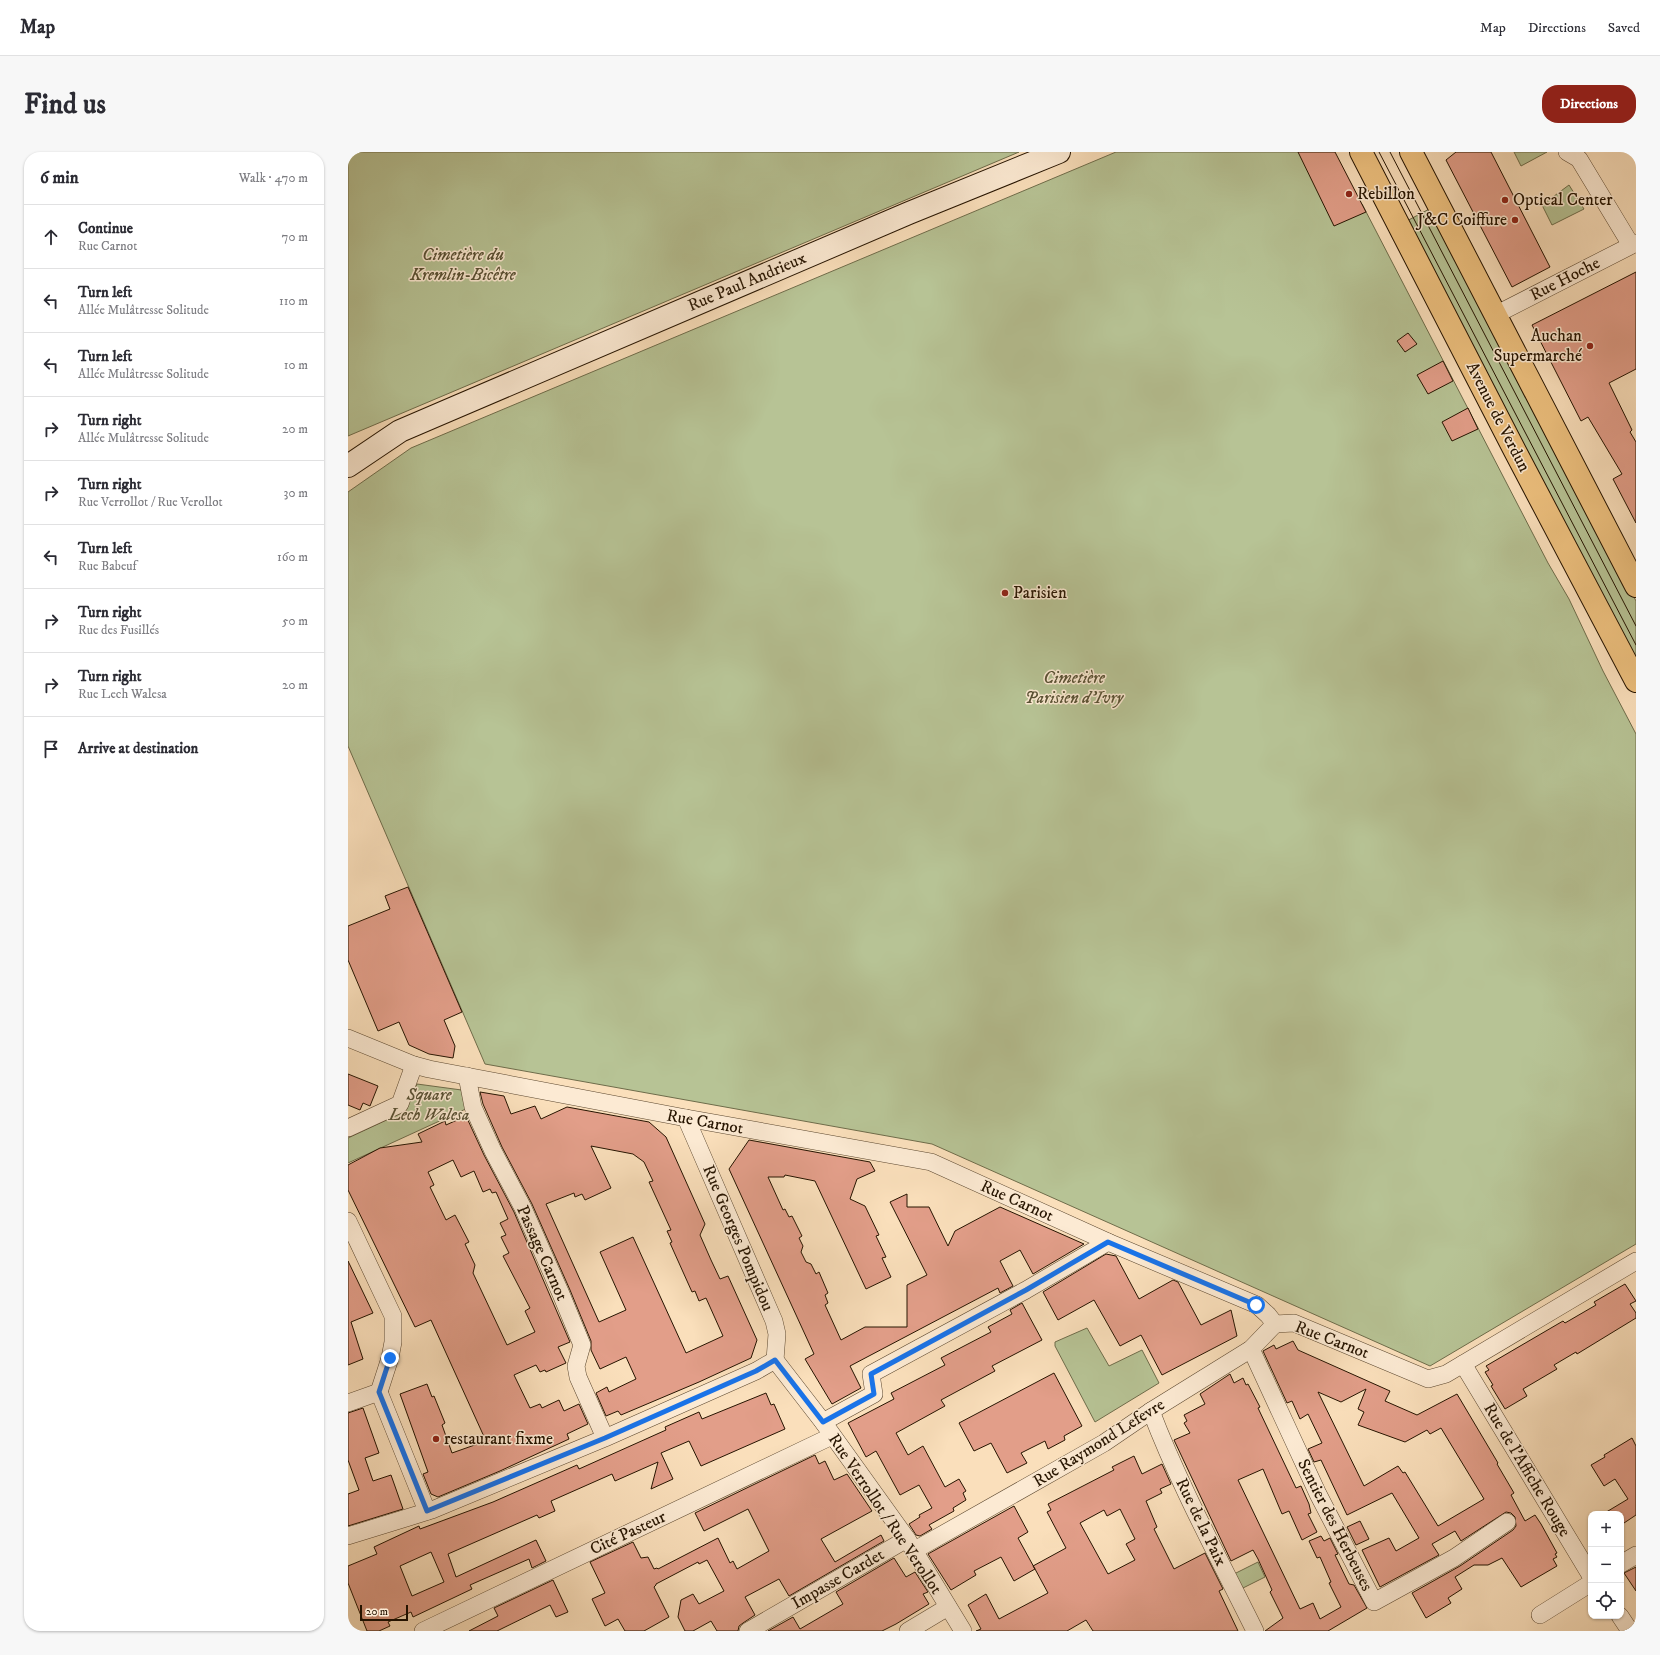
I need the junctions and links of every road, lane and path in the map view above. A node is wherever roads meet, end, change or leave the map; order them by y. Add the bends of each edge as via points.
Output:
1 (1060, 152) edge
2 (1361, 152) edge
3 (1411, 152) edge
4 (1579, 154) edge
5 (1634, 244) edge
6 (1495, 314) junction
7 (348, 466) edge
8 (1634, 576) edge
9 (1636, 682) edge
10 (348, 1038) edge
11 (414, 1065) junction
12 (467, 1076) junction
13 (686, 1118) junction
14 (348, 1128) edge
15 (348, 1221) edge
16 (1108, 1242) junction
17 (1636, 1261) edge
18 (1275, 1324) junction
19 (1251, 1349) junction
20 (775, 1360) junction
21 (1463, 1364) junction
22 (379, 1392) junction
23 (348, 1403) edge
24 (1151, 1411) junction
25 (823, 1422) junction
26 (602, 1431) dead end
27 (832, 1436) junction
28 (427, 1511) junction
29 (1507, 1522) dead end
30 (348, 1536) edge
31 (911, 1544) junction
32 (1636, 1555) edge
33 (1624, 1562) edge
34 (1588, 1571) edge
35 (1588, 1585) edge
36 (948, 1607) junction
37 (1540, 1614) dead end
38 (1622, 1619) edge
39 (423, 1631) edge
40 (748, 1631) edge
41 (908, 1631) edge
42 (963, 1631) edge
43 (1255, 1631) edge
44 (1630, 1631) edge

1 - 7 main road, Rue Paul Andrieux via 909,213 400,431
2 - 9 main road, Avenue de Verdun
3 - 6 main road
4 - 5 street
5 - 6 street, Rue Hoche
6 - 8 main road
10 - 11 street, Rue Carnot
11 - 12 street, Rue Carnot
11 - 14 street via 400,1104
12 - 13 street, Rue Carnot
12 - 26 street, Passage Carnot via 473,1107 523,1208 582,1345 576,1366 578,1377
13 - 16 street, Rue Carnot via 931,1162
13 - 20 street, Rue Georges Pompidou via 774,1321 777,1334
15 - 22 street via 393,1316 393,1342
16 - 18 street, Rue Carnot via 1256,1305
16 - 25 street via 1026,1290 871,1374 874,1394
17 - 21 street, Rue Carnot
18 - 19 street, Rue Raymond Lefevre
18 - 21 street, Rue Carnot via 1294,1323 1428,1379 1438,1378
19 - 24 street, Rue Raymond Lefevre
19 - 29 street, Sentier des Herbeuses via 1318,1494 1374,1602 1454,1558
20 - 25 street, Rue Verrollot / Rue Verollot
20 - 28 street via 756,1371 605,1438
21 - 34 street, Rue de l'Affiche Rouge
22 - 23 street
22 - 28 street
24 - 31 street, Rue Raymond Lefevre via 1104,1443
24 - 43 street, Rue de la Paix via 1167,1453
25 - 27 street, Rue Verrollot / Rue Verollot
27 - 31 street, Rue Verrollot / Rue Verollot
27 - 39 street, Cité Pasteur
28 - 30 street
31 - 36 street, Rue Verrollot / Rue Verollot
31 - 40 street, Impasse Cardet
32 - 33 street
35 - 37 street
36 - 41 street
36 - 42 street, Rue Verrollot / Rue Verollot
38 - 44 street

